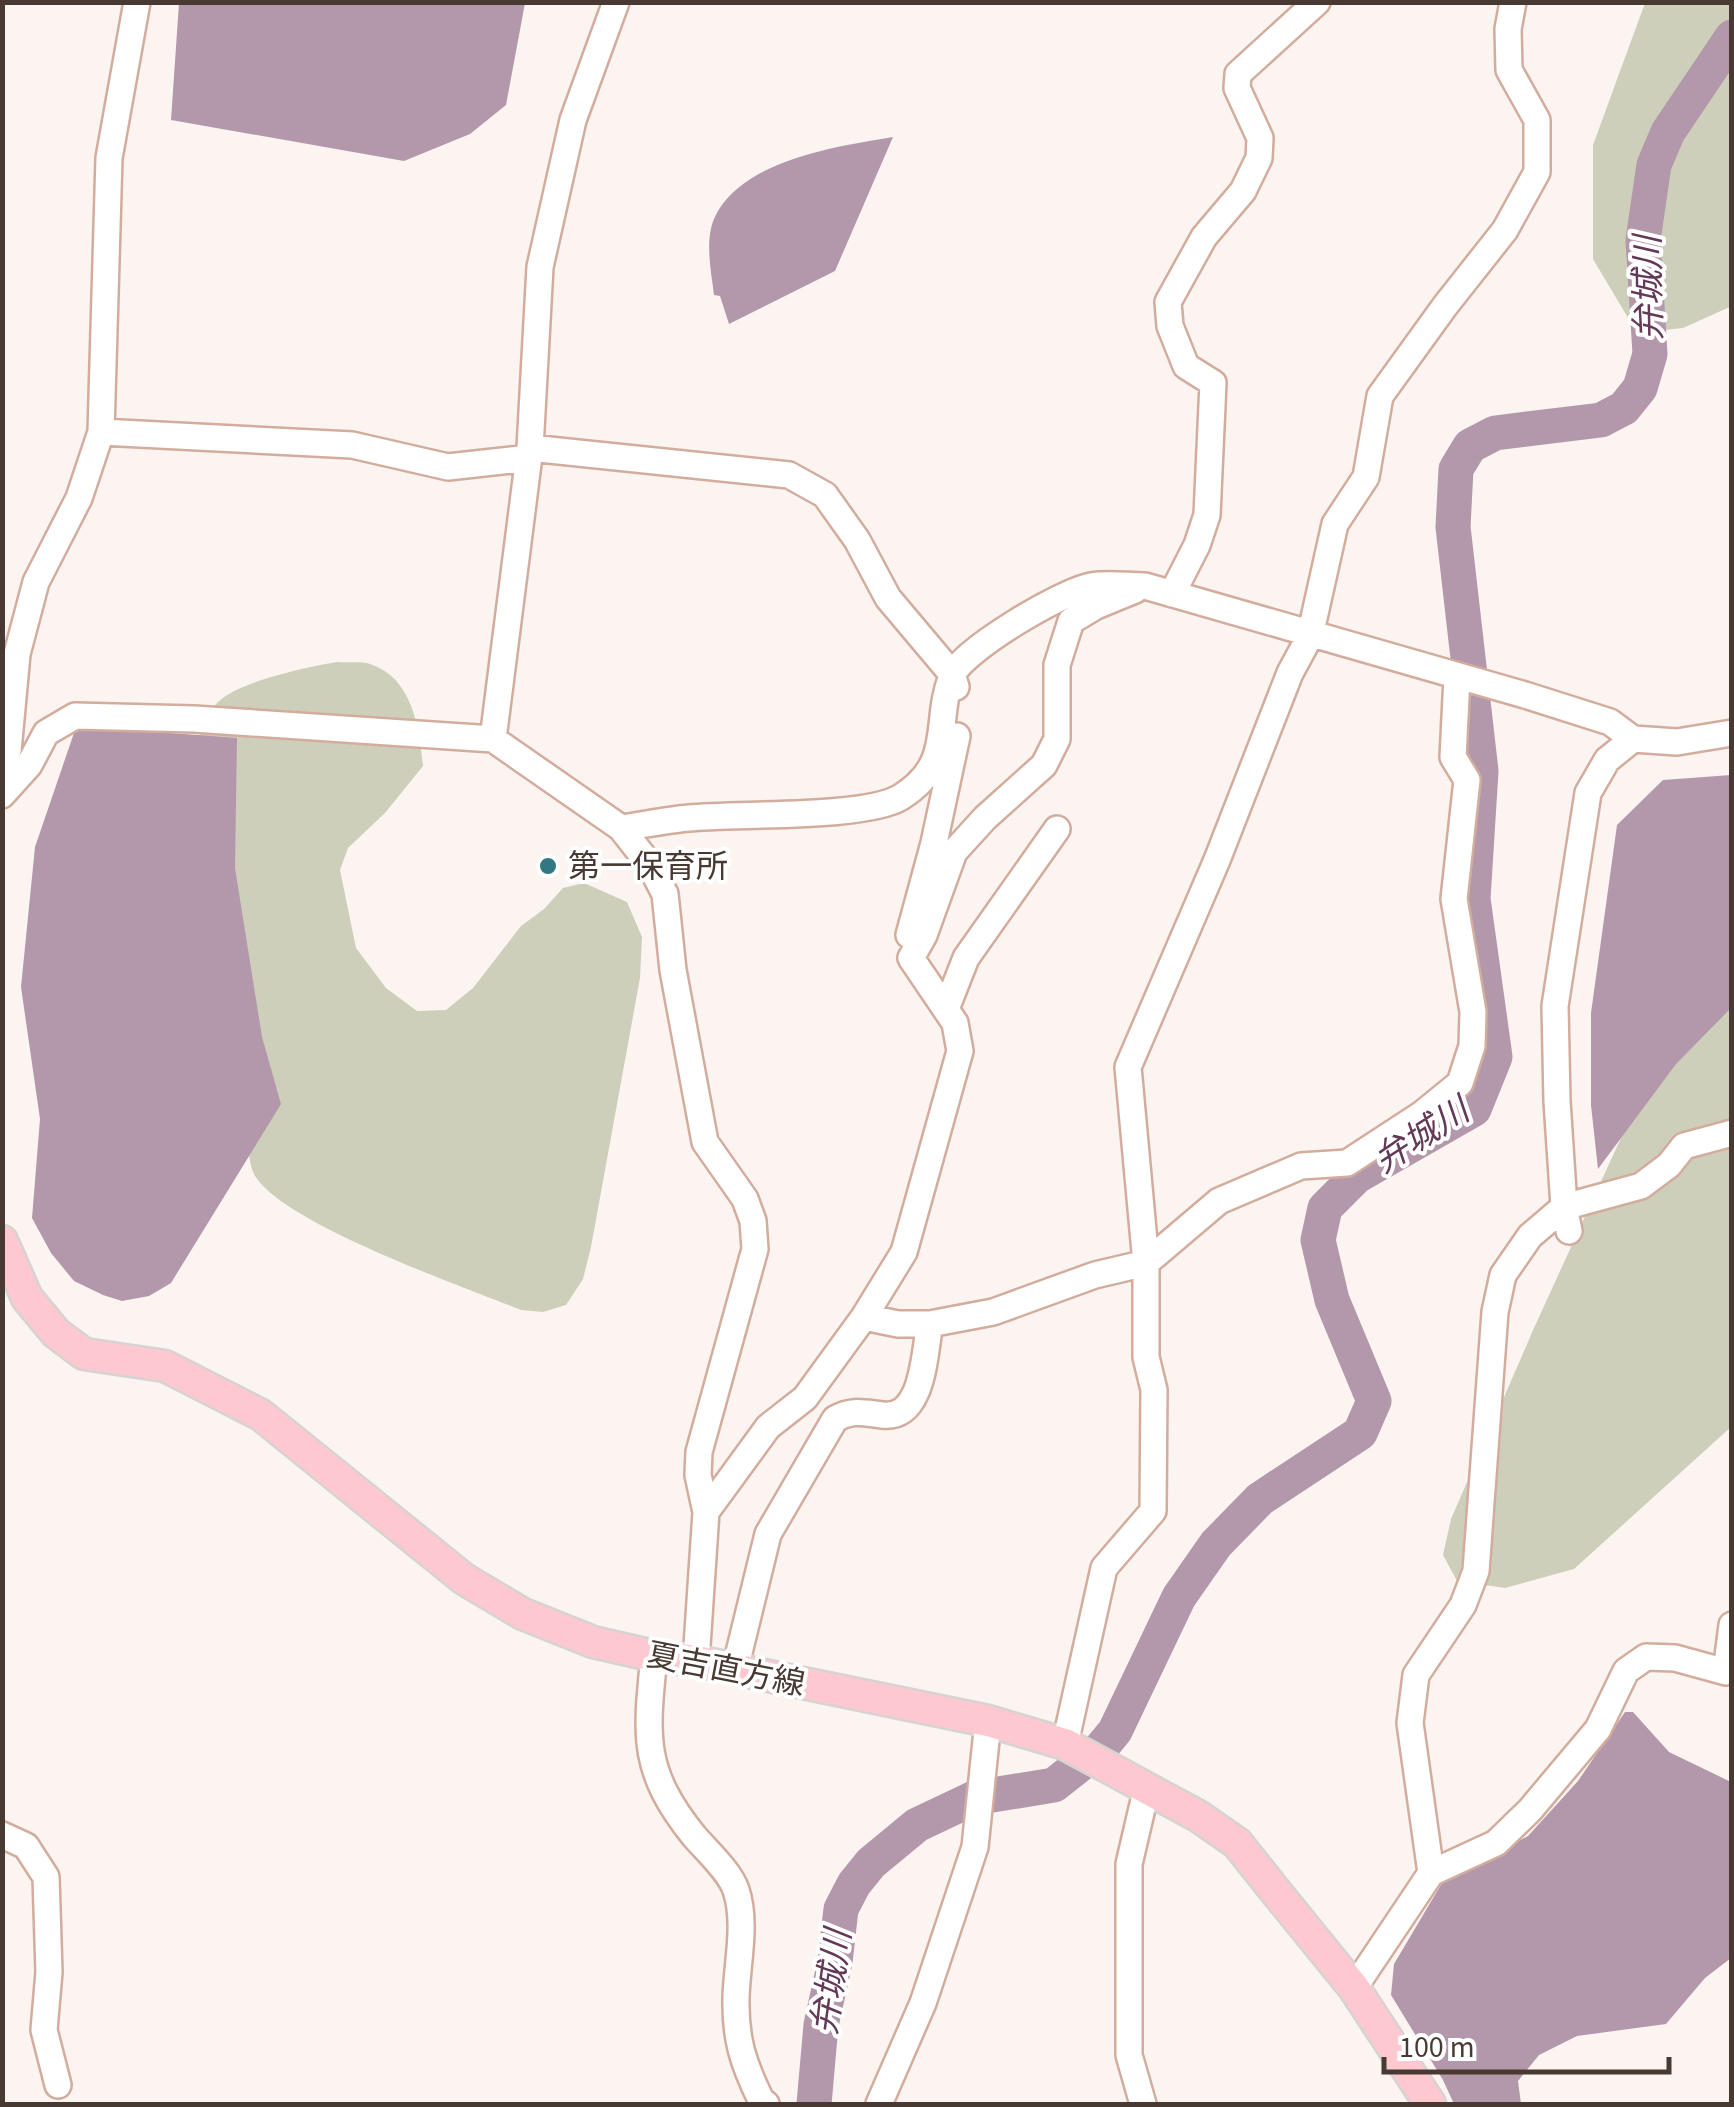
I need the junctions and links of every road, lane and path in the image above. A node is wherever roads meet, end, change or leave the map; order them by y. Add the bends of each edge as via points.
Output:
1 (137, 2) edge
2 (616, 2) edge
3 (1317, 2) edge
4 (1514, 2) edge
5 (101, 432) junction
6 (530, 453) junction
7 (1145, 586) junction
8 (1172, 594) junction
9 (1310, 636) junction
10 (952, 674) junction
11 (1457, 677) junction
12 (1732, 733) edge
13 (1634, 739) junction
14 (493, 740) junction
15 (2, 766) edge
16 (2, 795) edge
17 (621, 828) junction
18 (1057, 829) dead end
19 (911, 958) junction
20 (946, 1009) junction
21 (1732, 1133) edge
22 (1567, 1219) junction
23 (2, 1242) edge
24 (1146, 1263) junction
25 (864, 1317) junction
26 (930, 1324) junction
27 (706, 1512) junction
28 (1732, 1625) edge
29 (654, 1656) junction
30 (696, 1661) junction
31 (735, 1669) junction
32 (1729, 1674) edge
33 (988, 1721) junction
34 (1065, 1744) junction
35 (1135, 1780) junction
36 (2, 1835) edge
37 (1431, 1873) junction
38 (1354, 1988) junction
39 (58, 2085) dead end
40 (761, 2103) edge
41 (878, 2104) edge
42 (1143, 2104) edge
43 (1430, 2104) edge

1 - 5 street via 109,158
2 - 6 street via 573,120 540,267
3 - 8 street via 1238,74 1237,88 1260,138 1259,158 1168,302 1186,366 1213,383 1207,515
4 - 9 street via 1509,70 1537,120 1537,172 1505,230 1380,396 1366,477 1335,524
5 - 6 street via 352,445 448,467
5 - 15 street via 78,498 36,582 17,654
6 - 10 street via 789,475 825,495 888,598
6 - 14 street
7 - 8 street
7 - 10 street via 1091,586 1053,600 964,659
7 - 19 street via 1072,621 1057,665 1057,738 1044,765 954,852
8 - 9 street
9 - 11 street
9 - 24 street via 1128,1067
10 - 17 street via 936,758 921,782 897,800 858,809
10 - 19 street via 960,722 908,932
11 - 13 street via 1610,722
11 - 24 street via 1453,756 1467,780 1454,899 1473,1012 1472,1046 1460,1083 1347,1164 1301,1166 1220,1201
12 - 13 street via 1677,742
13 - 22 street via 1606,760 1588,793 1554,1006
14 - 16 street via 75,716 46,734
14 - 17 street
17 - 27 street via 665,894 705,1142 753,1221 755,1249 699,1452
18 - 20 street via 966,958
19 - 20 street
20 - 25 street via 960,1052 904,1252
21 - 22 street via 1684,1146 1641,1186
22 - 37 street via 1530,1236 1503,1275 1476,1571 1463,1605 1416,1675 1410,1723
23 - 29 main road, 夏吉直方線 via 27,1298 84,1354 164,1366 245,1407 464,1579 523,1614 593,1642
24 - 26 street via 1095,1274 993,1312
24 - 34 street via 1153,1511 1104,1568
25 - 26 street
25 - 27 street via 805,1398 768,1427
26 - 31 street via 913,1402 888,1416 862,1411 835,1419 768,1534
27 - 30 street
28 - 32 street
29 - 30 main road, 夏吉直方線
29 - 40 street via 647,1730 658,1779 671,1806 736,1888 741,2058
30 - 31 main road, 夏吉直方線
31 - 33 main road, 夏吉直方線
32 - 37 street via 1646,1657 1626,1671 1598,1729 1530,1810 1496,1842
33 - 34 main road, 夏吉直方線
33 - 41 street via 975,1847 923,2002
34 - 35 main road, 夏吉直方線
35 - 38 main road, 夏吉直方線 via 1237,1844
35 - 42 street via 1128,1864 1129,2054
36 - 39 street via 26,1846 46,1877 44,2030
37 - 38 street
38 - 43 main road, 夏吉直方線

